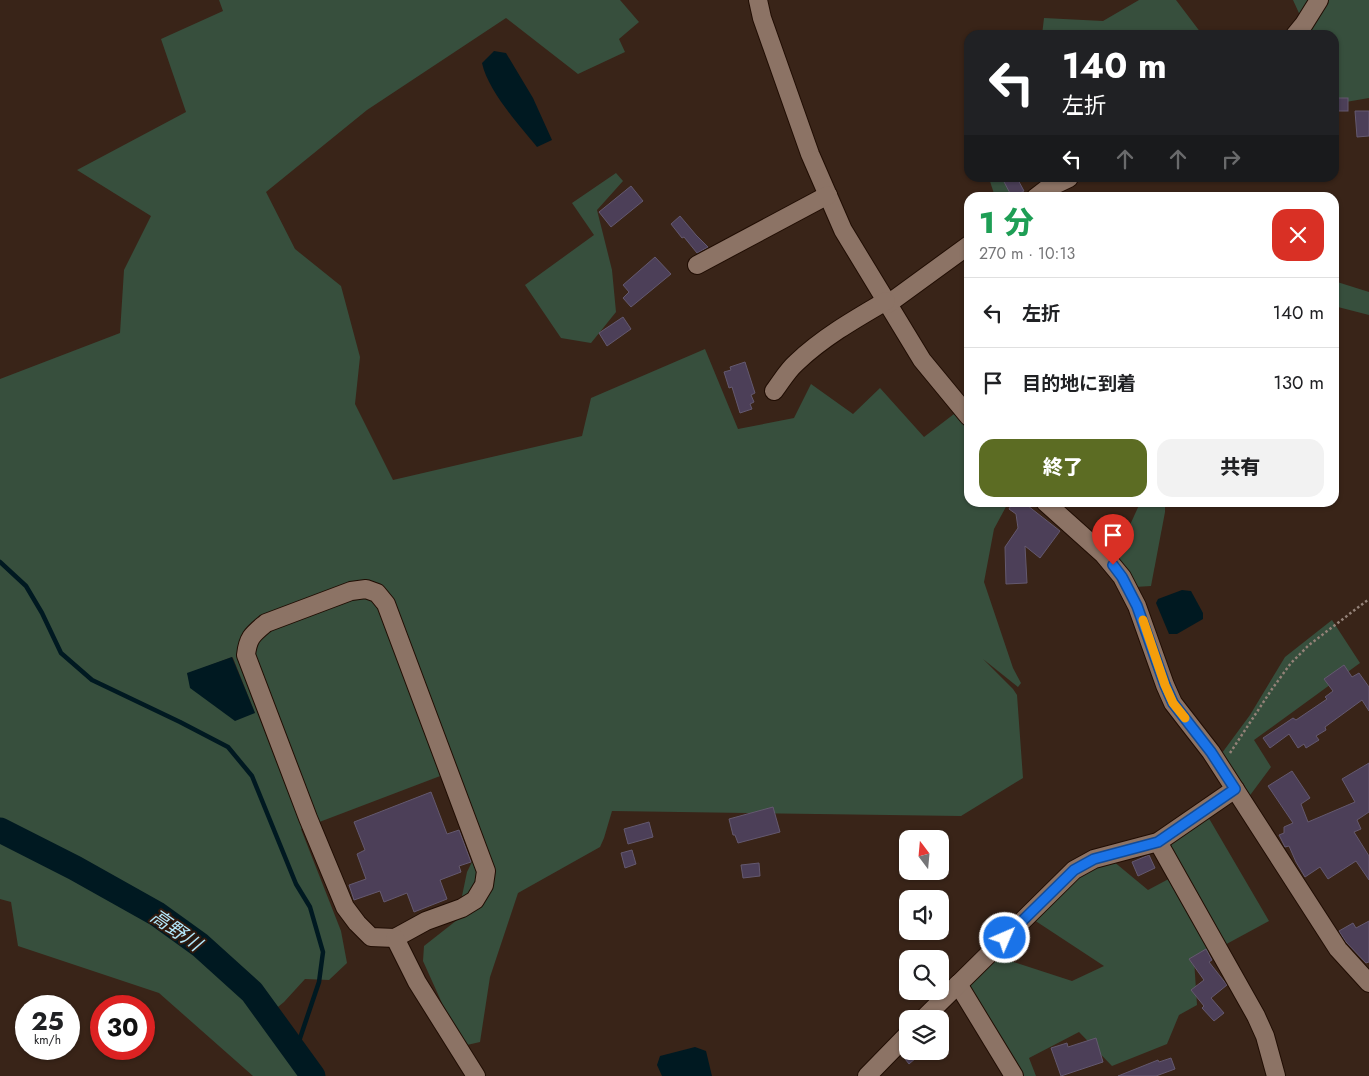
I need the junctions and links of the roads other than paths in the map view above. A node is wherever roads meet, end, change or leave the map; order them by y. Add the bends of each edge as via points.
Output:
1 (758, 0) edge
2 (1320, 0) edge
3 (1299, 30) edge
4 (1061, 182) edge
5 (1043, 192) edge
6 (828, 195) junction
7 (964, 248) edge
8 (697, 264) dead end
9 (887, 302) junction
10 (774, 391) dead end
11 (964, 411) edge
12 (1051, 507) edge
13 (1235, 789) junction
14 (1158, 842) junction
15 (394, 938) junction
16 (1369, 983) edge
17 (958, 984) junction
18 (932, 1010) edge
19 (899, 1043) edge
20 (476, 1076) edge
21 (868, 1076) edge
22 (1014, 1076) edge
23 (1276, 1076) edge

1 - 6 street via 810,154
2 - 3 street
4 - 5 street
6 - 8 street
6 - 9 street via 843,230
7 - 9 street
9 - 10 street via 809,352
9 - 11 street via 922,360
12 - 13 street via 1103,554 1122,577 1137,606 1173,703
13 - 14 street
13 - 16 street via 1338,949
14 - 17 street via 1094,859 1074,870
14 - 23 street via 1256,1016
15 - 15 street via 371,937 346,907 246,655 248,642 266,622 366,588 377,593 386,604 486,871 484,885 475,900
15 - 20 street via 417,982
17 - 18 street
17 - 22 street
19 - 21 street

